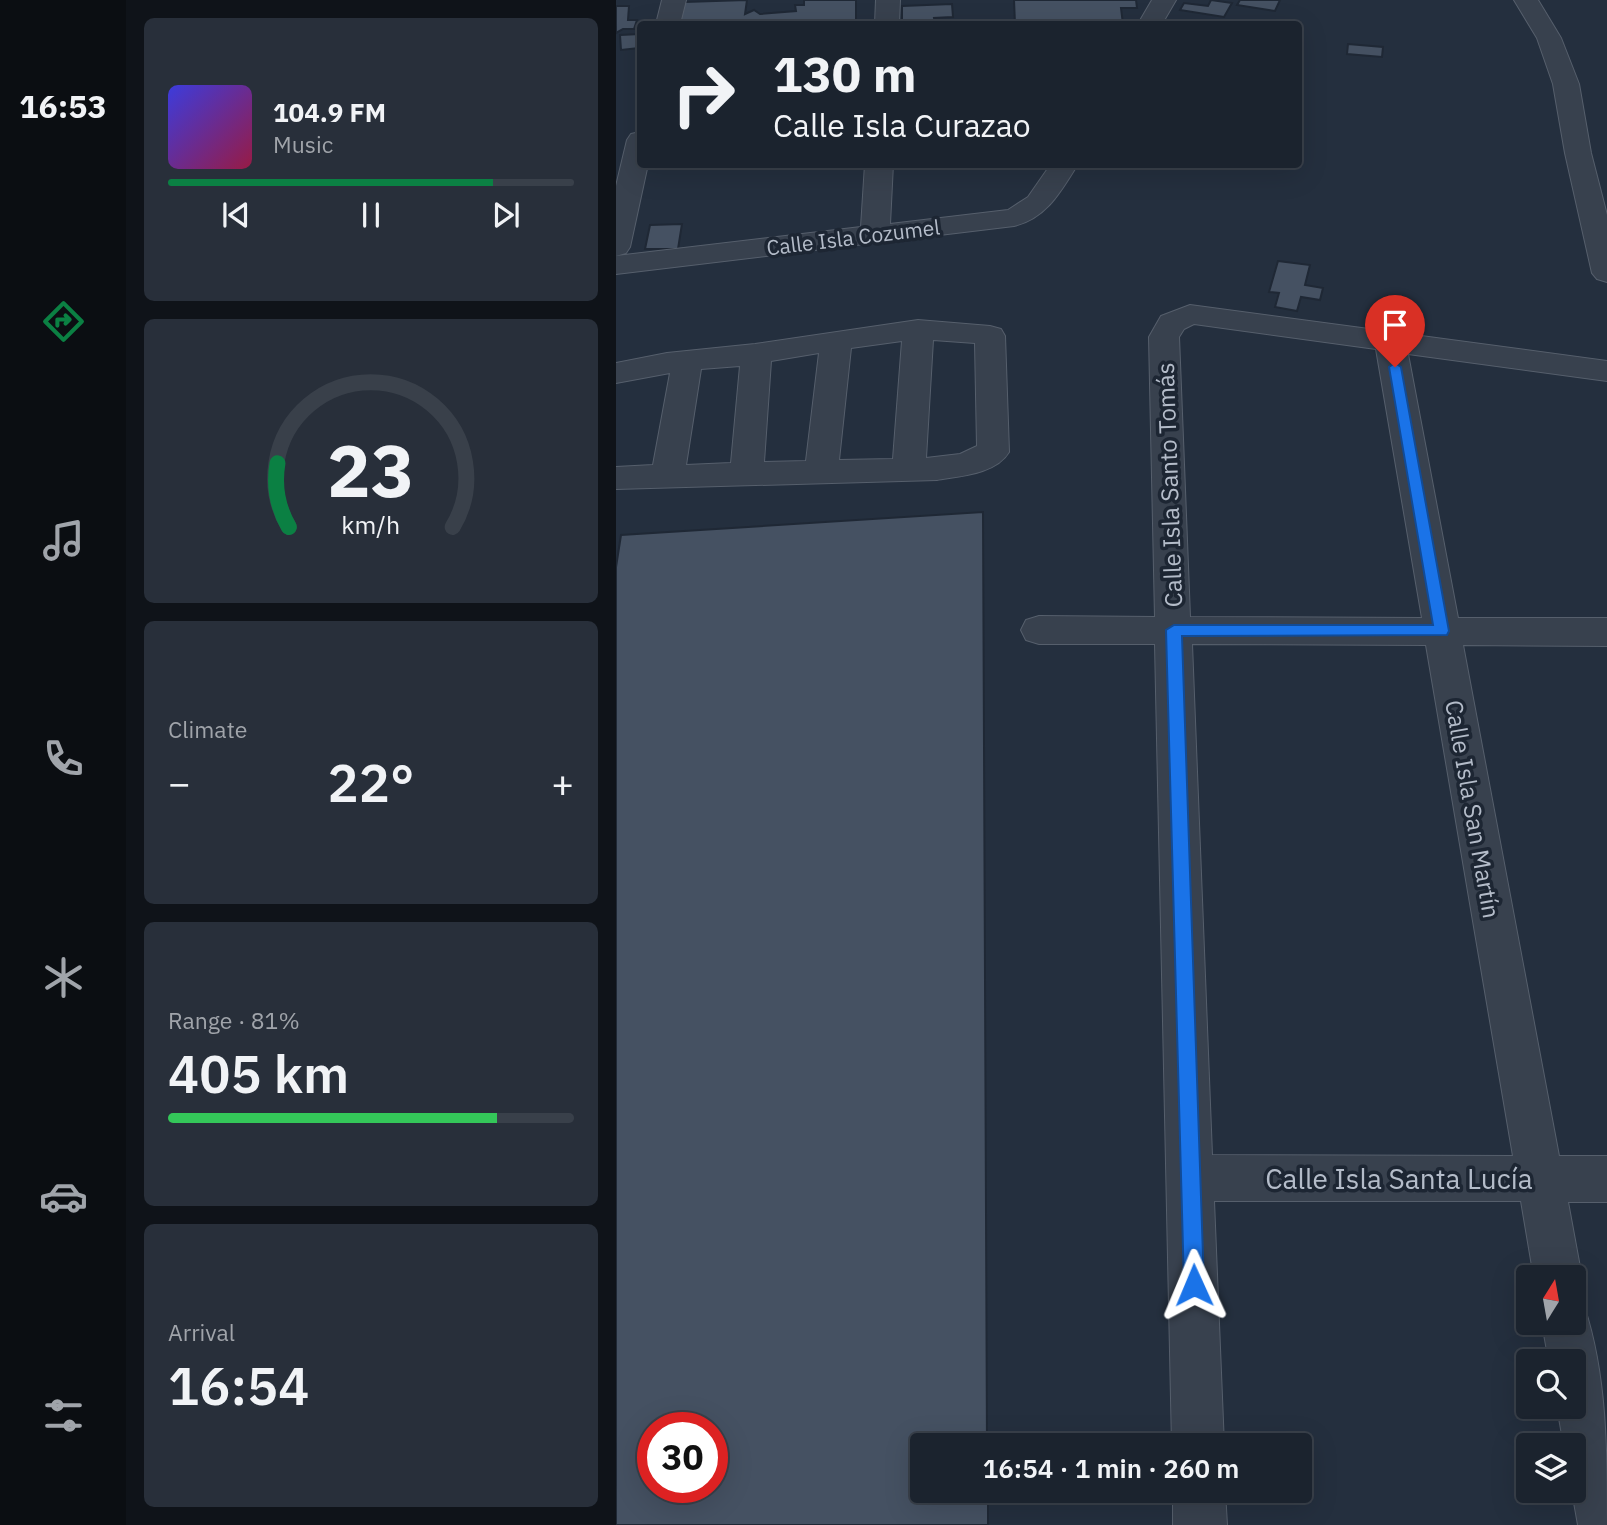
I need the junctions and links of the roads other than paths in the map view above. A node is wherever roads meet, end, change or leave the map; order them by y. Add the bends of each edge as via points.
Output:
1 (674, 0) edge
2 (888, 0) edge
3 (1164, 0) edge
4 (1525, 0) edge
5 (669, 21) edge
6 (887, 21) edge
7 (1152, 21) edge
8 (637, 153) edge
9 (879, 168) edge
10 (1062, 168) edge
11 (875, 235) junction
12 (616, 247) edge
13 (616, 265) edge
14 (1607, 273) edge
15 (918, 330) junction
16 (1390, 340) junction
17 (836, 342) junction
18 (756, 354) junction
19 (687, 362) junction
20 (1607, 371) edge
21 (616, 373) edge
22 (909, 470) junction
23 (821, 472) junction
24 (747, 475) junction
25 (668, 477) junction
26 (616, 478) edge
27 (1040, 629) dead end
28 (1174, 630) junction
29 (1441, 631) junction
30 (1607, 632) edge
31 (1191, 1178) junction
32 (1539, 1178) junction
33 (1607, 1179) edge
34 (1556, 1265) edge
35 (1569, 1335) edge
36 (1198, 1433) edge
37 (1199, 1503) edge
38 (1200, 1525) edge
39 (1605, 1525) edge

1 - 5 street
2 - 6 street
3 - 7 street
4 - 14 street via 1549,38 1566,84
8 - 12 street
9 - 11 street
10 - 11 street, Calle Isla Cozumel via 1039,204 1014,218
11 - 13 street, Calle Isla Cozumel
15 - 17 street
15 - 22 street
15 - 22 street via 964,330 990,336 993,452 967,464
16 - 20 street
16 - 28 street, Calle Isla Santo Tomás via 1190,314 1172,323 1164,337
16 - 29 street, Calle Isla San Martín
17 - 18 street
17 - 23 street
18 - 19 street
18 - 24 street
19 - 21 street
19 - 25 street
22 - 23 street
23 - 24 street
24 - 25 street
25 - 26 street
27 - 28 street
28 - 29 street
28 - 31 street, Calle Isla Santo Tomás
29 - 30 street
29 - 32 street, Calle Isla San Martín
31 - 32 street, Calle Isla Santa Lucía
31 - 36 street, Calle Isla Santo Tomás
32 - 33 street, Calle Isla Santa Lucía
32 - 34 street, Calle Isla San Martín
35 - 39 street
37 - 38 street

